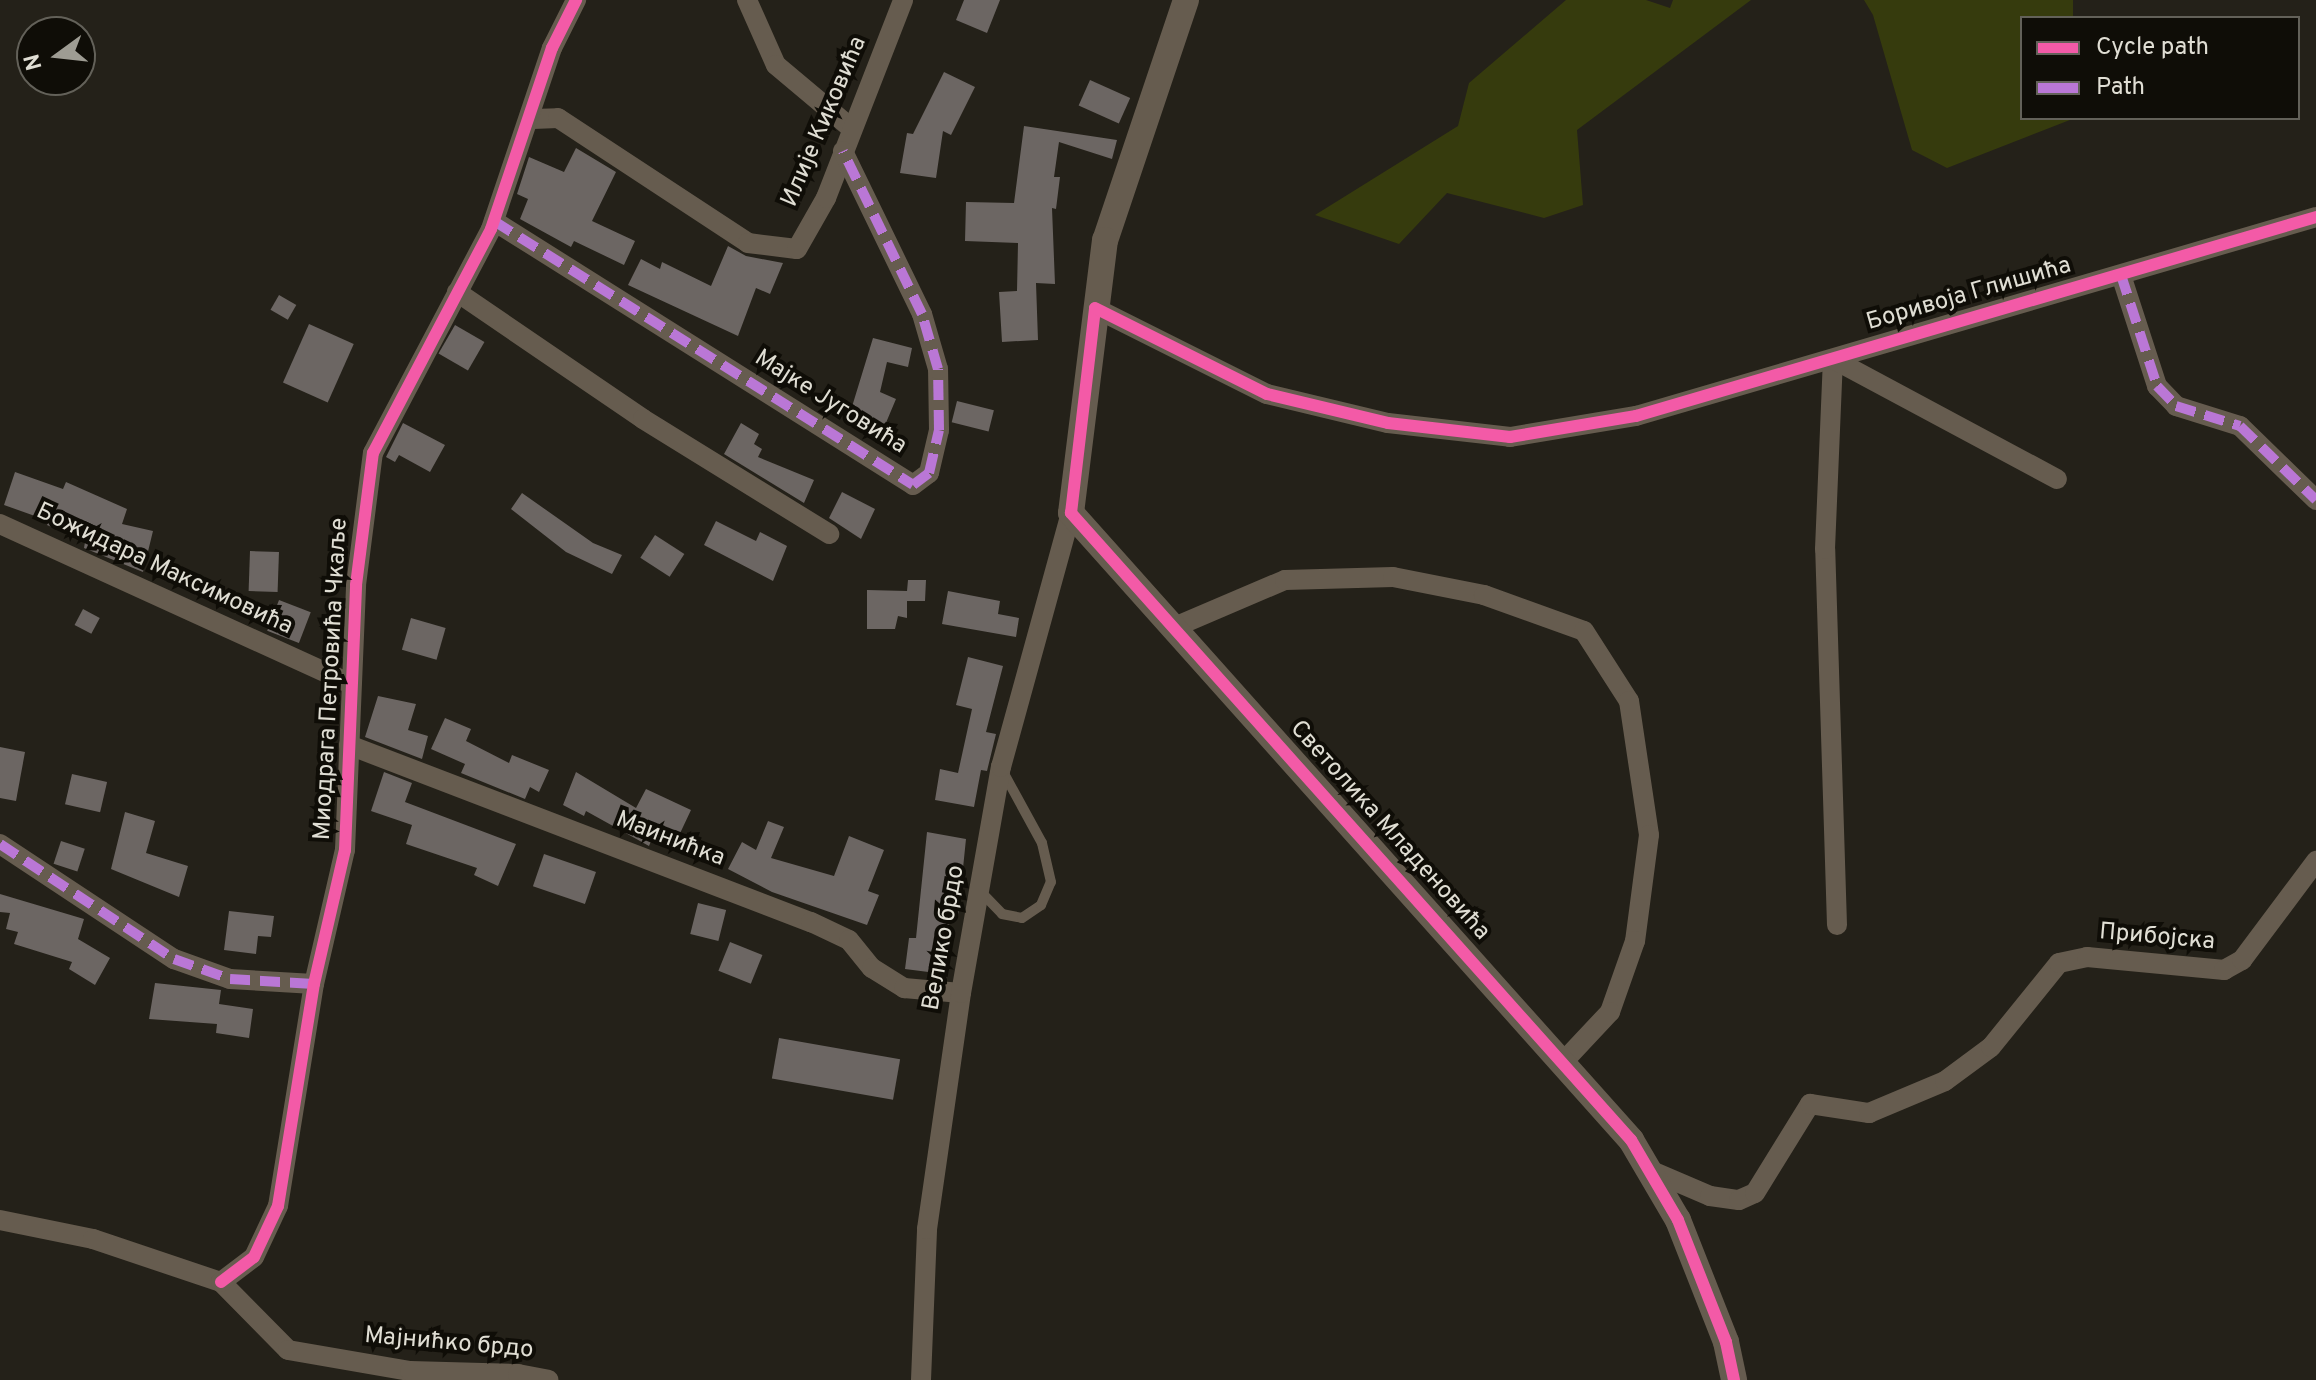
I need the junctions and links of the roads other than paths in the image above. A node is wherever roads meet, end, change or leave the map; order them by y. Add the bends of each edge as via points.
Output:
1 (576, 0) edge
2 (747, 0) edge
3 (903, 0) edge
4 (1186, 0) edge
5 (533, 119) junction
6 (851, 128) junction
7 (843, 151) junction
8 (2316, 217) edge
9 (494, 221) junction
10 (2121, 275) junction
11 (457, 292) junction
12 (1095, 308) junction
13 (1833, 359) junction
14 (2057, 479) dead end
15 (2316, 500) edge
16 (1071, 513) junction
17 (0, 524) edge
18 (829, 534) dead end
19 (1177, 626) junction
20 (351, 684) junction
21 (349, 745) junction
22 (1001, 767) junction
23 (0, 844) edge
24 (2316, 861) edge
25 (980, 890) junction
26 (1837, 925) dead end
27 (314, 984) junction
28 (961, 993) junction
29 (1564, 1061) junction
30 (1654, 1172) junction
31 (0, 1220) edge
32 (221, 1282) junction
33 (548, 1380) edge
34 (921, 1380) edge
35 (1734, 1380) edge

1 - 5 street, Миодрага Петровића Чкаље via 552,48
2 - 6 street via 776,65
3 - 6 street, Илије Киковића
4 - 12 street via 1105,240
5 - 7 street, Илије Киковића via 558,118 748,243 797,249 826,198
5 - 9 street, Миодрага Петровића Чкаље
6 - 7 street, Илије Киковића
7 - 9 street, Мајке Југовића via 922,314 938,369 939,430 929,473 913,485
8 - 10 street, Боривоја Глишића
9 - 11 street, Миодрага Петровића Чкаље
10 - 13 street, Боривоја Глишића via 2025,298
10 - 15 street via 2157,386 2176,406 2240,426
11 - 18 street via 643,419
11 - 20 street, Миодрага Петровића Чкаље via 373,453 361,521
12 - 13 street, Боривоја Глишића via 1267,394 1388,423 1510,437 1636,416
12 - 16 street
13 - 14 street
13 - 26 street via 1825,549
16 - 19 street, Светолика Младеновића
16 - 22 street, Велико брдо
17 - 20 street, Божидара Максимовића
19 - 29 street, Светолика Младеновића
19 - 29 street via 1285,580 1393,577 1484,595 1584,631 1629,701 1649,835 1635,941 1610,1012
20 - 21 street, Миодрага Петровића Чкаље
21 - 27 street, Миодрага Петровића Чкаље via 345,850
21 - 28 street, Маинићка via 811,922 849,940 872,968 904,988
22 - 25 street, Велико брдо
22 - 25 lane via 1042,843 1051,882 1041,905 1022,918 1002,914
23 - 27 street via 174,959 230,979
24 - 30 street, Прибојска via 2242,960 2224,970 2087,957 2059,963 1991,1047 1945,1081 1869,1113 1810,1104 1755,1193 1725,1200
25 - 28 street, Велико брдо
27 - 32 street, Миодрага Петровића Чкаље via 278,1206 254,1257
28 - 34 street, Велико брдо via 927,1229
29 - 30 street, Светолика Младеновића
30 - 35 street, Светолика Младеновића via 1726,1342
31 - 32 street, Мајнићко брдо via 93,1239
32 - 33 street, Мајнићко брдо via 288,1350 410,1371 518,1374

